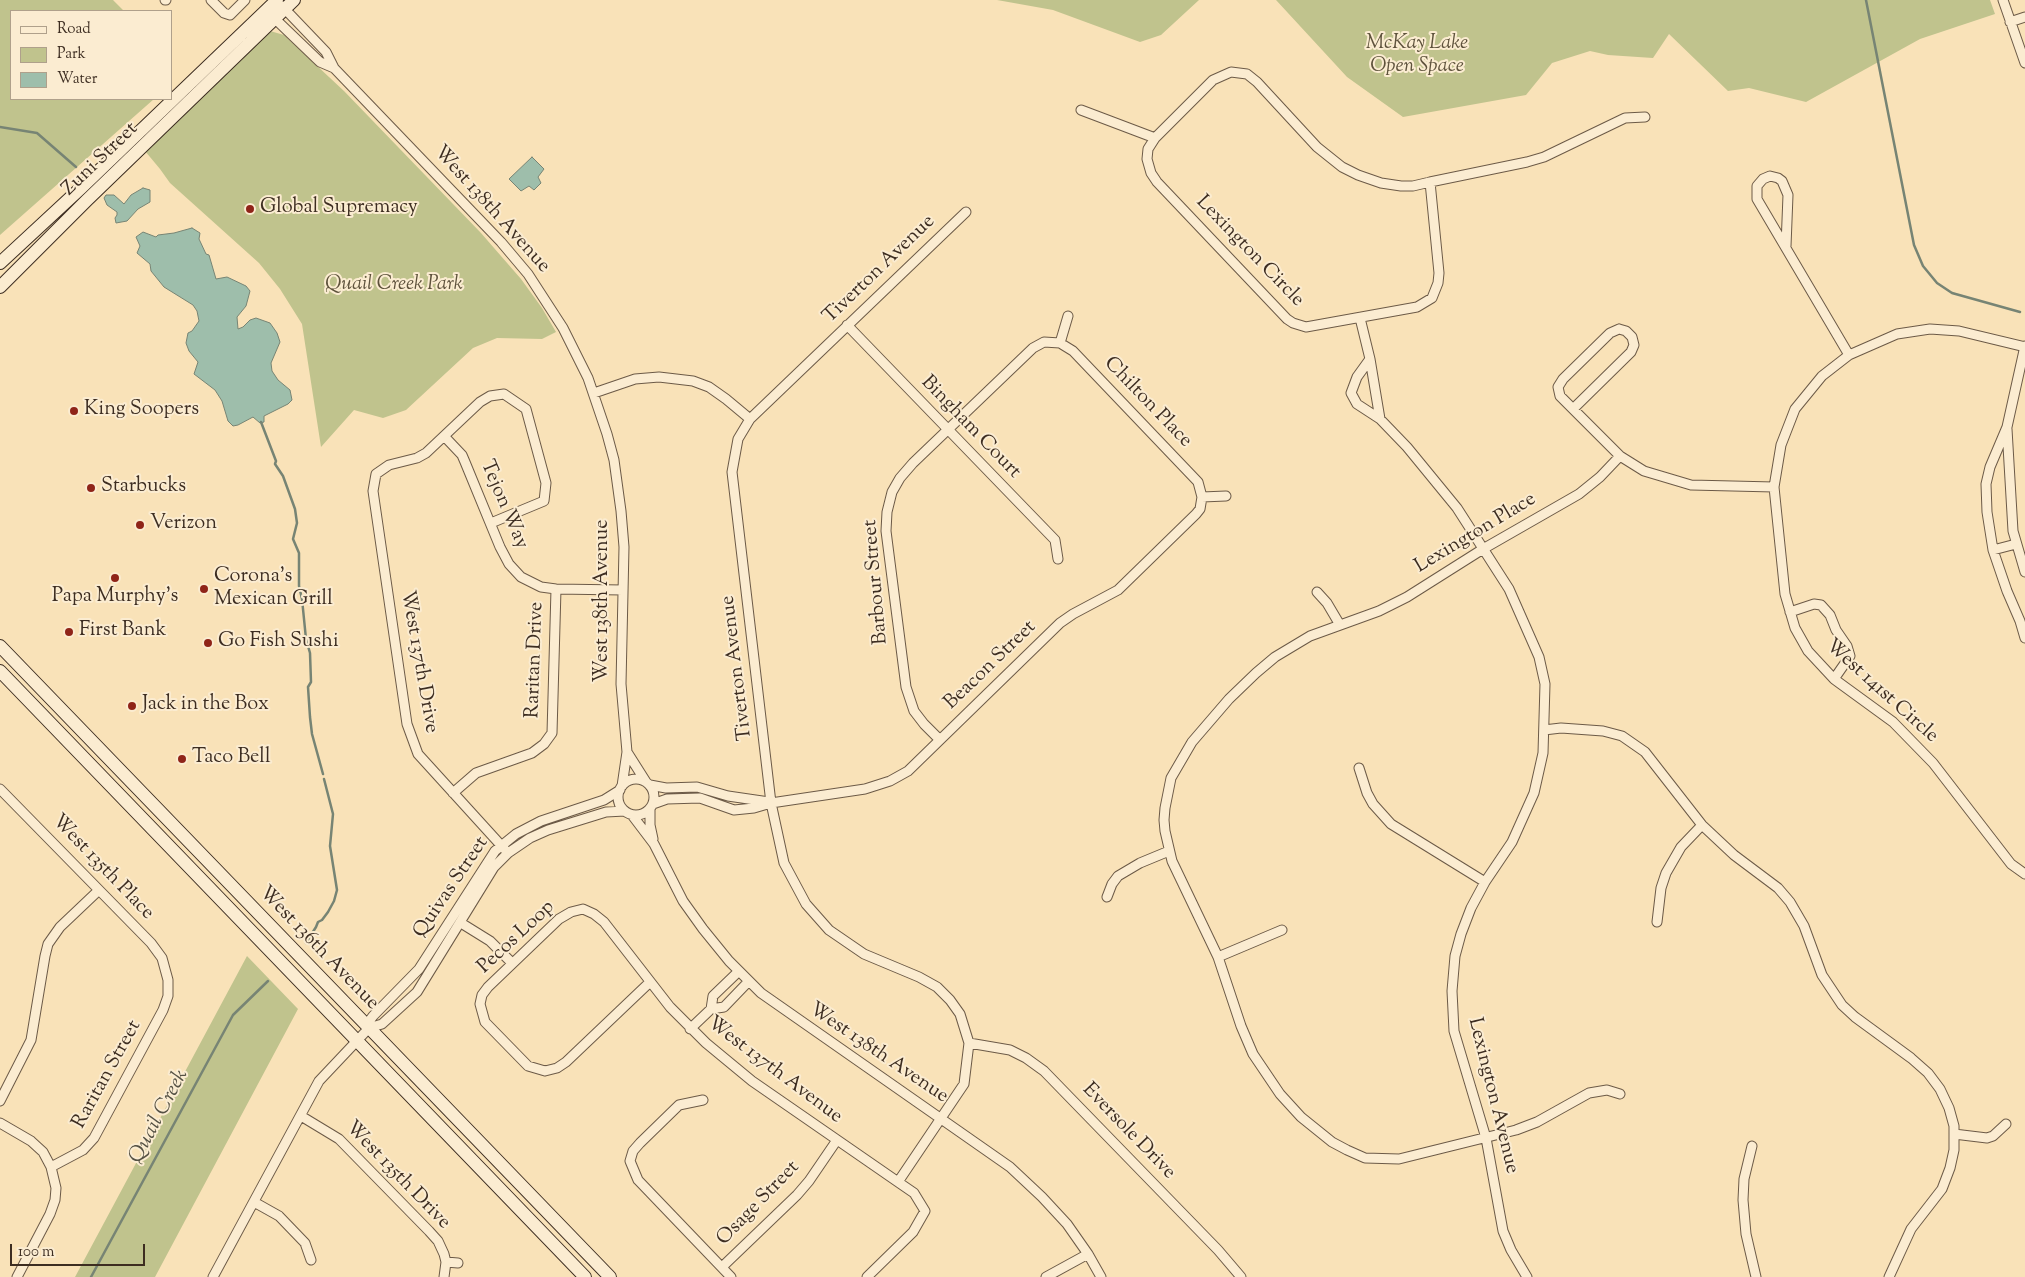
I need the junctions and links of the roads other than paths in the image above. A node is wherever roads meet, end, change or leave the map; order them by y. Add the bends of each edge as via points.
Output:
1 (211, 0) edge
2 (246, 0) edge
3 (2003, 0) edge
4 (283, 2) edge
5 (270, 14) junction
6 (2025, 17) edge
7 (2010, 22) junction
8 (2025, 63) edge
9 (334, 68) junction
10 (1081, 110) dead end
11 (1645, 117) dead end
12 (1155, 138) junction
13 (1430, 182) junction
14 (91, 187) junction
15 (966, 212) dead end
16 (1786, 246) junction
17 (0, 262) edge
18 (0, 287) edge
19 (1068, 316) dead end
20 (1360, 318) junction
21 (847, 325) junction
22 (1060, 342) junction
23 (2025, 347) edge
24 (1849, 354) junction
25 (1370, 359) junction
26 (594, 393) junction
27 (1573, 409) junction
28 (750, 419) junction
29 (1380, 419) junction
30 (2007, 426) junction
31 (948, 430) junction
32 (444, 436) junction
33 (1620, 456) junction
34 (1774, 487) junction
35 (1226, 496) dead end
36 (1202, 497) junction
37 (491, 523) junction
38 (2016, 544) junction
39 (1482, 549) junction
40 (1993, 550) junction
41 (1058, 559) dead end
42 (2025, 572) edge
43 (556, 589) junction
44 (623, 590) junction
45 (1317, 592) dead end
46 (1790, 612) junction
47 (2023, 620) edge
48 (1340, 625) junction
49 (2025, 638) edge
50 (0, 646) edge
51 (0, 671) edge
52 (1834, 679) junction
53 (1544, 730) junction
54 (939, 739) junction
55 (627, 752) junction
56 (1358, 768) dead end
57 (648, 784) junction
58 (621, 788) junction
59 (0, 789) edge
60 (453, 793) junction
61 (772, 803) junction
62 (652, 807) junction
63 (628, 813) junction
64 (1702, 825) junction
65 (501, 844) junction
66 (654, 844) junction
67 (1169, 851) junction
68 (508, 853) junction
69 (2025, 874) edge
70 (1485, 882) junction
71 (99, 890) junction
72 (1107, 897) dead end
73 (583, 909) joint
74 (1657, 922) dead end
75 (461, 923) junction
76 (1282, 930) dead end
77 (1218, 957) junction
78 (512, 963) junction
79 (739, 971) junction
80 (168, 980) joint
81 (750, 981) junction
82 (649, 983) junction
83 (711, 1009) junction
84 (368, 1028) junction
85 (690, 1029) junction
86 (356, 1040) junction
87 (969, 1043) junction
88 (1620, 1094) dead end
89 (703, 1100) dead end
90 (0, 1101) edge
91 (301, 1116) junction
92 (941, 1118) junction
93 (0, 1124) edge
94 (2006, 1124) dead end
95 (1954, 1134) junction
96 (1486, 1138) junction
97 (837, 1140) junction
98 (1752, 1146) dead end
99 (51, 1167) junction
100 (898, 1182) junction
101 (254, 1202) junction
102 (1088, 1254) junction
103 (311, 1260) dead end
104 (446, 1262) junction
105 (458, 1263) dead end
106 (722, 1267) junction
107 (16, 1277) edge
108 (213, 1277) edge
109 (444, 1277) edge
110 (585, 1277) edge
111 (610, 1277) edge
112 (731, 1277) edge
113 (867, 1277) edge
114 (1046, 1277) edge
115 (1102, 1277) edge
116 (1241, 1277) edge
117 (1527, 1277) edge
118 (1756, 1277) edge
119 (1890, 1277) edge

1 - 2 street via 224,14 230,15
3 - 7 street
4 - 5 main road, Zuni Street
4 - 9 street, West 138th Avenue via 326,52
5 - 9 street, West 138th Avenue via 320,62
5 - 14 main road, Zuni Street
6 - 7 street
7 - 8 street
9 - 26 street, West 138th Avenue via 528,274 567,335
10 - 12 street
11 - 13 street, Lexington Circle via 1624,118 1544,157
12 - 13 street, Lexington Circle via 1213,80 1226,73 1238,72 1257,82 1317,147 1342,167 1392,185 1413,186
12 - 20 street, Lexington Circle via 1147,159 1153,177 1287,319 1306,327
13 - 20 street, Lexington Circle via 1439,273 1432,298 1417,307
14 - 17 main road, Zuni Street
14 - 18 main road, Zuni Street
15 - 21 street, Tiverton Avenue
16 - 16 street via 1788,195 1782,181 1770,176 1757,186 1757,199
16 - 24 street
19 - 22 street
20 - 25 street
21 - 28 street, Tiverton Avenue
21 - 31 street, Bingham Court
22 - 31 street, Barbour Street via 1044,342 1032,348
22 - 36 street, Chilton Place via 1073,351 1190,472 1198,482
23 - 24 street, West 141st Circle via 1959,331 1930,329 1897,334
23 - 30 street
24 - 34 street, West 141st Circle via 1822,376 1795,409 1781,445
25 - 29 street
25 - 29 street, Lexington Avenue via 1357,377 1351,393 1357,404
26 - 28 street via 635,379 659,377 692,381 709,387
26 - 44 street, West 138th Avenue via 619,489 624,548
27 - 27 street via 1631,352 1634,345 1626,331 1619,329 1610,333 1563,378 1558,387 1560,396
27 - 33 street
28 - 61 street, Tiverton Avenue via 738,439 732,472
29 - 39 street, Lexington Avenue via 1457,508
30 - 38 street
30 - 40 street via 1986,484
31 - 41 street, Bingham Court via 1055,540
31 - 54 street, Barbour Street via 900,478 890,502 886,531 906,687 914,711
32 - 37 street, Tejon Way via 462,455
32 - 37 street via 490,396 504,394 526,409 546,483 544,501
32 - 60 street, West 137th Drive via 426,453 389,465 376,474 372,492 408,724 418,754
33 - 34 street via 1644,471 1691,485
33 - 39 street, Lexington Place via 1579,494
34 - 46 street, West 141st Circle via 1785,594
35 - 36 street
36 - 54 street, Beacon Street via 1196,514 1118,590 1060,624
37 - 43 street, Tejon Way via 500,547 515,571 530,583
38 - 40 street
38 - 42 street
39 - 48 street, Lexington Place via 1407,597
39 - 53 street, Lexington Avenue via 1509,589 1539,656 1545,684
40 - 47 street via 2006,592
43 - 44 street, Tejon Way
43 - 60 street, Raritan Drive via 552,732 532,753 476,773
44 - 55 street, West 138th Avenue via 620,684
45 - 48 street via 1328,603
46 - 52 street, West 141st Circle via 1808,651
46 - 52 street via 1814,604 1821,605 1830,615 1850,656
47 - 49 street
48 - 67 street, Lexington Place via 1310,636 1275,657 1229,700 1192,742 1177,766 1167,792 1164,820
50 - 84 main road, West 136th Avenue
51 - 86 main road, West 136th Avenue
52 - 69 street, West 141st Circle via 1893,722 1933,763 2011,864
53 - 64 street via 1603,731 1622,736 1655,762
53 - 70 street, Lexington Avenue via 1534,793 1512,842
54 - 61 street, Beacon Street via 908,771 890,782 865,789
55 - 57 street, West 138th Avenue
55 - 58 street, West 138th Avenue
56 - 70 street via 1373,804 1391,824
57 - 58 street via 636,779 626,782
57 - 61 street, Beacon Street via 666,788 697,787
57 - 62 street via 654,794
58 - 63 street via 618,801
58 - 65 street, Quivas Street via 604,800 541,822
59 - 71 street, West 135th Place
60 - 65 street, West 137th Drive
61 - 62 street, Beacon Street via 734,810 700,798 667,798
61 - 87 street, Tiverton Avenue via 784,863 806,904 829,930 864,954 938,987 960,1014
62 - 63 street via 642,815
62 - 66 street, West 138th Avenue via 650,826
63 - 66 street, West 138th Avenue
63 - 68 street, Quivas Street via 606,812 548,830
64 - 74 street via 1681,847 1666,873
64 - 95 street via 1734,855 1778,888 1790,902 1804,926 1818,967 1831,991 1855,1017 1911,1058 1935,1081 1949,1108
65 - 68 street, West 137th Drive
65 - 84 street, Quivas Street via 483,867 419,970 373,1016
66 - 79 street, West 138th Avenue via 683,901
67 - 72 street via 1118,876
67 - 77 street, Lexington Place
68 - 75 street, Quivas Street via 494,867
70 - 96 street, Lexington Avenue via 1461,934 1455,956 1452,992 1454,1031
71 - 80 street, West 135th Place via 157,951
71 - 90 street via 60,927 48,944 32,1040
73 - 78 street, Pecos Loop via 559,919
73 - 82 street, West 137th Avenue via 604,922
75 - 78 street via 490,941
75 - 84 street, Quivas Street via 417,992 382,1024
76 - 77 street
77 - 96 street, Lexington Place via 1241,1026 1259,1065 1300,1117 1332,1142 1365,1158 1391,1160
78 - 82 street, Pecos Loop via 482,995 482,1013 485,1022 528,1066 545,1071 566,1062
79 - 81 street, West 138th Avenue
79 - 83 street via 713,996
80 - 99 street, Raritan Street via 164,1010 94,1138 83,1150
81 - 83 street via 724,1007
81 - 92 street, West 138th Avenue via 784,1011
82 - 85 street, West 137th Avenue
83 - 85 street
84 - 86 street, Quivas Street
84 - 111 main road, West 136th Avenue
85 - 97 street, West 137th Avenue via 752,1081
86 - 91 street, Quivas Street via 324,1074
86 - 110 main road, West 136th Avenue
87 - 92 street, Tiverton Avenue via 964,1084
87 - 116 street, Eversole Drive via 1010,1050 1044,1071
88 - 96 street, Lexington Place via 1607,1090 1589,1093 1537,1122
89 - 106 street via 679,1105 640,1143 630,1161 638,1180
91 - 101 street, Quivas Street
91 - 104 street, West 135th Drive via 346,1144 438,1241
92 - 100 street, Tiverton Avenue
92 - 102 street, West 138th Avenue via 1010,1167 1060,1218
93 - 99 street via 37,1146
94 - 95 street via 1987,1138
95 - 119 street via 1954,1150 1942,1189 1911,1229
96 - 117 street, Lexington Avenue via 1503,1231 1510,1250
97 - 100 street, West 137th Avenue
97 - 106 street, Osage Street via 797,1195
98 - 118 street via 1744,1179 1744,1216
99 - 107 street via 56,1188 53,1207
100 - 113 street, West 137th Avenue via 914,1193 925,1211 913,1232
101 - 103 street via 274,1213 305,1243
101 - 108 street, Quivas Street
102 - 114 street
102 - 115 street, West 138th Avenue
104 - 105 street
104 - 109 street, West 135th Drive
106 - 112 street

